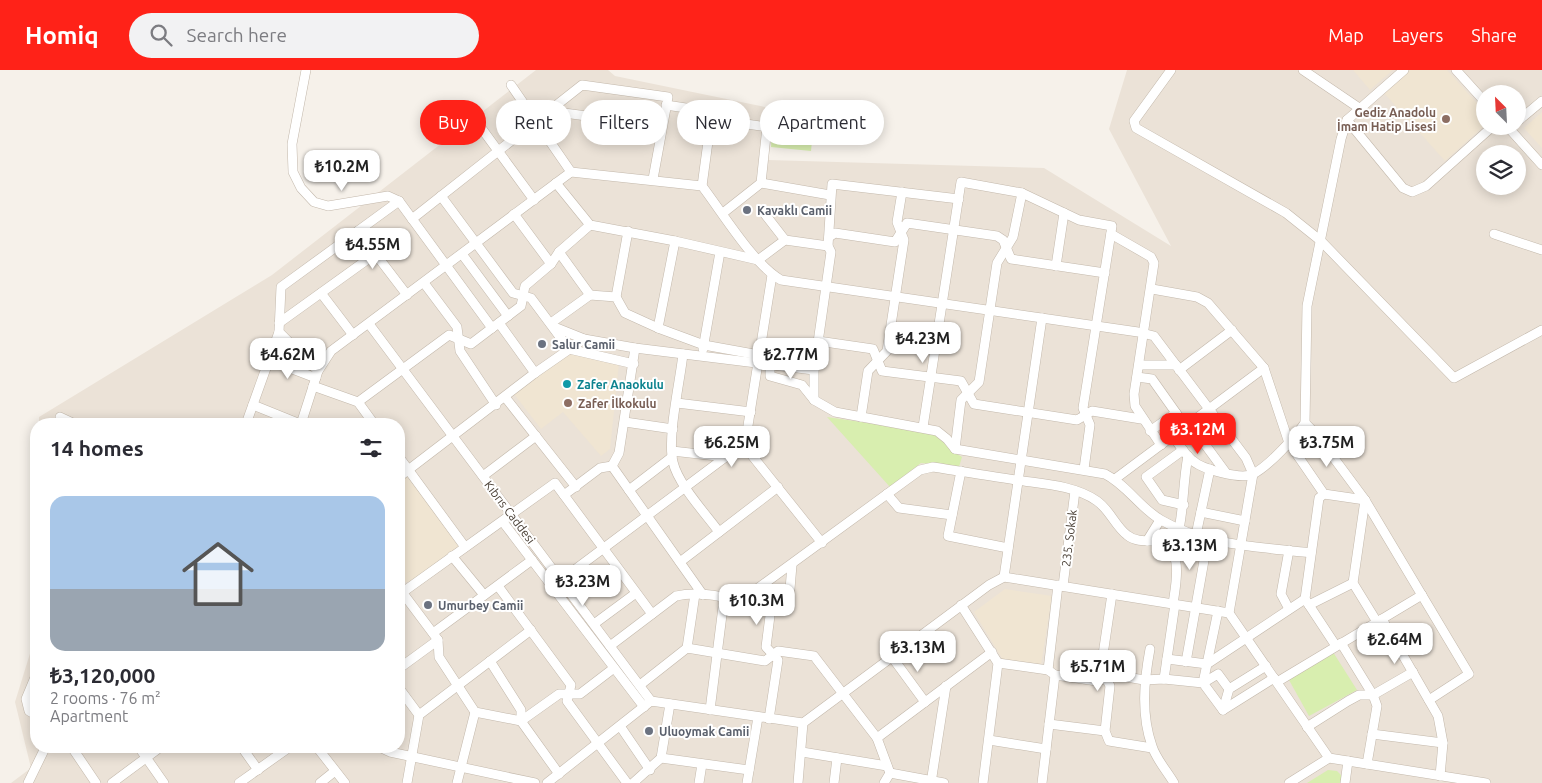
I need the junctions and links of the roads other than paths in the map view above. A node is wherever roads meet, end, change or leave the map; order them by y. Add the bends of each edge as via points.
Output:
1 (306, 70) edge
2 (1171, 70) edge
3 (1303, 70) edge
4 (1404, 70) edge
5 (1456, 70) edge
6 (511, 85) dead end
7 (1476, 92) edge
8 (521, 100) edge
9 (562, 100) edge
10 (667, 101) edge
11 (1542, 101) edge
12 (1359, 108) junction
13 (1526, 114) edge
14 (1347, 120) junction
15 (750, 125) edge
16 (486, 135) edge
17 (1483, 135) edge
18 (1516, 135) edge
19 (506, 145) edge
20 (552, 145) edge
21 (659, 145) edge
22 (708, 145) edge
23 (498, 151) junction
24 (1542, 165) edge
25 (571, 172) junction
26 (653, 179) junction
27 (556, 183) junction
28 (761, 183) junction
29 (702, 186) junction
30 (902, 192) junction
31 (1022, 193) junction
32 (830, 195) junction
33 (441, 196) junction
34 (959, 199) junction
35 (534, 200) junction
36 (399, 202) junction
37 (722, 213) junction
38 (764, 213) dead end
39 (1064, 213) junction
40 (514, 214) junction
41 (412, 219) junction
42 (590, 225) junction
43 (358, 231) junction
44 (628, 231) junction
45 (954, 231) junction
46 (901, 232) junction
47 (1111, 234) junction
48 (1494, 234) dead end
49 (784, 240) junction
50 (675, 241) junction
51 (828, 241) junction
52 (1321, 241) junction
53 (476, 243) junction
54 (1006, 248) junction
55 (1542, 250) edge
56 (559, 252) junction
57 (720, 252) junction
58 (375, 254) junction
59 (462, 254) junction
60 (758, 260) junction
61 (551, 264) junction
62 (1056, 266) junction
63 (446, 267) junction
64 (1105, 273) junction
65 (772, 275) junction
66 (424, 282) junction
67 (826, 287) junction
68 (1152, 289) junction
69 (321, 293) junction
70 (407, 295) junction
71 (590, 295) junction
72 (523, 296) junction
73 (616, 297) junction
74 (896, 297) junction
75 (943, 304) junction
76 (991, 311) junction
77 (508, 316) junction
78 (1042, 318) junction
79 (369, 324) junction
80 (553, 325) junction
81 (496, 326) junction
82 (1096, 326) junction
83 (279, 328) junction
84 (658, 328) junction
85 (1232, 330) junction
86 (1542, 330) edge
87 (1145, 333) junction
88 (353, 335) junction
89 (458, 339) junction
90 (584, 339) junction
91 (818, 341) junction
92 (704, 345) junction
93 (635, 348) junction
94 (569, 349) junction
95 (683, 354) junction
96 (702, 357) junction
97 (269, 360) junction
98 (759, 360) junction
99 (878, 361) junction
100 (634, 364) junction
101 (1139, 365) junction
102 (770, 366) junction
103 (1178, 367) junction
104 (1264, 368) junction
105 (403, 369) junction
106 (814, 370) junction
107 (535, 373) junction
108 (931, 377) junction
109 (1137, 377) junction
110 (316, 378) junction
111 (968, 394) junction
112 (505, 397) junction
113 (814, 400) junction
114 (358, 402) junction
115 (677, 403) junction
116 (252, 405) junction
117 (496, 405) junction
118 (1209, 409) junction
119 (1028, 411) junction
120 (751, 412) junction
121 (1176, 413) junction
122 (1086, 415) junction
123 (862, 417) junction
124 (248, 418) edge
125 (285, 418) edge
126 (302, 418) edge
127 (370, 418) edge
128 (1141, 419) junction
129 (625, 422) junction
130 (1305, 423) junction
131 (1188, 425) junction
132 (923, 428) junction
133 (673, 429) junction
134 (1150, 431) junction
135 (536, 436) junction
136 (1173, 436) junction
137 (453, 437) junction
138 (742, 443) junction
139 (1289, 443) junction
140 (1160, 445) junction
141 (955, 449) junction
142 (1185, 453) junction
143 (672, 454) junction
144 (726, 457) junction
145 (1020, 461) junction
146 (405, 466) edge
147 (612, 466) junction
148 (1084, 469) junction
149 (1210, 469) junction
150 (408, 470) junction
151 (961, 471) junction
152 (405, 472) edge
153 (1226, 473) junction
154 (1253, 474) junction
155 (483, 476) junction
156 (1115, 479) junction
157 (1018, 480) junction
158 (576, 487) junction
159 (686, 487) junction
160 (778, 488) junction
161 (629, 490) junction
162 (1075, 491) junction
163 (887, 494) junction
164 (1324, 494) junction
165 (564, 495) junction
166 (1162, 500) junction
167 (1365, 500) junction
168 (1184, 505) junction
169 (1201, 512) junction
170 (1152, 514) junction
171 (512, 515) junction
172 (952, 515) junction
173 (647, 516) junction
174 (1160, 520) junction
175 (1245, 521) junction
176 (503, 522) junction
177 (1179, 529) junction
178 (720, 532) junction
179 (1196, 535) junction
180 (1208, 538) junction
181 (1147, 541) junction
182 (822, 543) junction
183 (1241, 543) junction
184 (465, 546) junction
185 (604, 548) junction
186 (1008, 548) junction
187 (1289, 550) junction
188 (1311, 553) junction
189 (452, 556) junction
190 (532, 560) junction
191 (680, 562) junction
192 (792, 565) junction
193 (1004, 577) junction
194 (560, 580) junction
195 (1353, 583) junction
196 (1061, 585) junction
197 (498, 586) junction
198 (405, 587) edge
199 (636, 593) junction
200 (1112, 594) junction
201 (484, 595) junction
202 (699, 595) junction
203 (1422, 595) junction
204 (405, 596) edge
205 (724, 599) junction
206 (740, 602) junction
207 (1307, 602) junction
208 (1174, 604) junction
209 (962, 605) junction
210 (771, 608) junction
211 (1195, 608) junction
212 (1289, 609) junction
213 (1218, 611) junction
214 (1229, 613) junction
215 (652, 614) junction
216 (1379, 620) junction
217 (594, 624) junction
218 (531, 630) junction
219 (435, 637) junction
220 (1246, 638) junction
221 (1339, 645) junction
222 (610, 646) junction
223 (687, 648) junction
224 (1150, 649) dead end
225 (992, 652) junction
226 (717, 653) junction
227 (772, 655) junction
228 (892, 657) junction
229 (1167, 659) junction
230 (490, 662) junction
231 (1186, 662) junction
232 (405, 663) edge
233 (998, 663) junction
234 (1207, 664) junction
235 (1266, 666) junction
236 (614, 668) junction
237 (1413, 672) junction
238 (1051, 673) junction
239 (1106, 678) junction
240 (1164, 679) junction
241 (1144, 680) junction
242 (1275, 680) junction
243 (1204, 683) junction
244 (458, 686) junction
245 (640, 686) junction
246 (946, 686) junction
247 (1229, 689) junction
248 (30, 690) edge
249 (569, 693) junction
250 (843, 694) junction
251 (1373, 695) junction
252 (405, 696) edge
253 (1429, 700) junction
254 (924, 702) junction
255 (648, 704) junction
256 (670, 704) junction
257 (710, 710) junction
258 (1223, 710) junction
259 (30, 712) edge
260 (475, 712) junction
261 (419, 715) junction
262 (758, 717) junction
263 (769, 719) junction
264 (521, 721) junction
265 (803, 724) junction
266 (1049, 724) junction
267 (620, 726) junction
268 (1307, 727) junction
269 (1105, 731) junction
270 (1372, 734) junction
271 (877, 738) junction
272 (988, 740) junction
273 (1442, 743) junction
274 (597, 744) junction
275 (1152, 748) junction
276 (1046, 749) junction
277 (802, 752) junction
278 (43, 753) edge
279 (76, 753) edge
280 (143, 753) edge
281 (153, 753) edge
282 (245, 753) edge
283 (281, 753) edge
284 (321, 753) edge
285 (394, 753) edge
286 (412, 757) junction
287 (146, 758) junction
288 (662, 758) junction
289 (837, 758) junction
290 (1329, 758) junction
291 (1348, 762) junction
292 (702, 764) junction
293 (1367, 764) junction
294 (461, 767) junction
295 (258, 770) junction
296 (650, 770) junction
297 (749, 770) junction
298 (889, 770) junction
299 (335, 771) junction
300 (1420, 773) junction
301 (559, 774) junction
302 (1440, 776) junction
303 (1456, 781) edge
304 (931, 782) edge
305 (29, 783) edge
306 (96, 783) edge
307 (112, 783) edge
308 (164, 783) edge
309 (240, 783) edge
310 (320, 783) edge
311 (345, 783) edge
312 (407, 783) edge
313 (457, 783) edge
314 (534, 783) edge
315 (547, 783) edge
316 (627, 783) edge
317 (633, 783) edge
318 (699, 783) edge
319 (748, 783) edge
320 (798, 783) edge
321 (834, 783) edge
322 (884, 783) edge
323 (944, 783) edge
324 (983, 783) edge
325 (1042, 783) edge
326 (1174, 783) edge
327 (1289, 783) edge
328 (1345, 783) edge
329 (1418, 783) edge
330 (1486, 783) edge

1 - 36 street via 292,144 293,172 301,188 314,202 328,206 388,196
2 - 52 street via 1134,121 1136,128 1286,213
3 - 12 street
4 - 12 street
5 - 7 street
6 - 8 street
9 - 10 street via 582,84 668,97
11 - 13 street
12 - 14 street
14 - 17 street via 1403,188 1412,192 1426,186
14 - 52 street
15 - 28 street via 767,127
16 - 23 street
18 - 24 street
19 - 23 street
20 - 25 street
21 - 26 street
22 - 29 street
23 - 33 street
23 - 35 street
25 - 26 street
25 - 27 street
26 - 29 street
27 - 35 street
27 - 42 street
28 - 32 street
28 - 37 street
29 - 37 street
30 - 32 street via 832,184
30 - 34 street
30 - 46 street via 897,222
31 - 34 street via 961,182
31 - 39 street
31 - 54 street via 1013,237
32 - 51 street
33 - 41 street
33 - 53 street
34 - 45 street
35 - 40 street
36 - 41 street
36 - 43 street
37 - 60 street
38 - 49 street
39 - 47 street via 1079,220 1112,226
39 - 62 street
40 - 53 street
40 - 61 street
41 - 63 street
42 - 44 street
42 - 56 street
43 - 58 street
43 - 83 street via 281,287
44 - 50 street
44 - 73 street
45 - 46 street via 907,223
45 - 54 street via 997,236 1002,238
45 - 75 street
46 - 51 street via 894,242 835,233
46 - 74 street via 904,240
47 - 64 street
47 - 68 street via 1151,256 1154,263
48 - 55 street
49 - 51 street
49 - 60 street
50 - 57 street
50 - 84 street
51 - 67 street via 831,252
52 - 86 street via 1454,378
52 - 130 street via 1307,306
53 - 59 street
53 - 72 street via 513,293
54 - 62 street via 1011,259
54 - 76 street via 997,263
56 - 61 street
56 - 71 street
57 - 60 street
57 - 92 street
58 - 69 street
58 - 70 street
59 - 63 street
59 - 77 street
60 - 65 street
61 - 72 street via 525,286
62 - 64 street
63 - 66 street
63 - 81 street
64 - 82 street
65 - 67 street via 781,280
65 - 98 street
66 - 70 street
66 - 89 street via 457,327
67 - 74 street
67 - 91 street
68 - 85 street via 1197,297 1208,303
68 - 87 street
69 - 83 street
69 - 88 street
70 - 79 street
71 - 73 street
71 - 80 street
72 - 77 street via 521,306
72 - 80 street via 531,298
73 - 84 street via 625,313
74 - 75 street
74 - 99 street via 887,351
75 - 76 street
75 - 108 street
76 - 78 street
76 - 111 street via 979,382
77 - 81 street
78 - 82 street
78 - 119 street
79 - 88 street
79 - 105 street, Kıbrıs Caddesi
80 - 90 street
80 - 94 street
81 - 89 street via 471,344
81 - 107 street
82 - 87 street
82 - 122 street via 1083,408
83 - 97 street
83 - 110 street
84 - 92 street
85 - 103 street
85 - 104 street
87 - 101 street
87 - 103 street via 1154,336
88 - 110 street via 332,351
89 - 105 street via 449,335
89 - 117 street via 460,351
90 - 93 street
90 - 94 street
91 - 99 street via 873,349
91 - 106 street
92 - 96 street
92 - 98 street
93 - 95 street
93 - 100 street
94 - 100 street
94 - 107 street
95 - 96 street
95 - 115 street
96 - 98 street
97 - 110 street
97 - 116 street
98 - 102 street
98 - 120 street
99 - 108 street via 882,371
99 - 123 street via 868,371
100 - 129 street
101 - 103 street
101 - 109 street
102 - 106 street
102 - 113 street via 770,376 802,385
103 - 118 street
104 - 118 street
104 - 139 street
105 - 114 street
105 - 137 street, Kıbrıs Caddesi
106 - 113 street
107 - 112 street
108 - 111 street via 961,381
108 - 132 street
109 - 121 street via 1152,378
109 - 128 street via 1135,406
110 - 114 street
110 - 126 street
111 - 119 street via 974,404
111 - 141 street via 961,400
112 - 117 street
112 - 135 street
113 - 123 street via 835,412
114 - 127 street
115 - 120 street
115 - 133 street
116 - 124 street
116 - 125 street
117 - 137 street
118 - 131 street
118 - 154 street via 1246,458
119 - 122 street via 1077,420
119 - 145 street
120 - 138 street
121 - 131 street
121 - 134 street
122 - 128 street via 1092,411
122 - 148 street via 1090,426
123 - 132 street
128 - 134 street
129 - 133 street
129 - 147 street via 619,453
130 - 139 street
130 - 167 street
131 - 136 street
131 - 153 street
132 - 141 street via 937,431
133 - 143 street
134 - 140 street
135 - 155 street
135 - 158 street
136 - 140 street
136 - 142 street
137 - 150 street
137 - 155 street, Kıbrıs Caddesi
138 - 144 street
138 - 160 street
139 - 154 street
139 - 164 street
140 - 156 street
141 - 145 street
142 - 149 street via 1193,462
142 - 166 street via 1146,477
142 - 168 street
143 - 144 street
143 - 159 street via 676,470
143 - 161 street
144 - 159 street
145 - 148 street
145 - 157 street
146 - 150 street
147 - 158 street via 600,468
147 - 161 street
148 - 156 street
149 - 153 street
149 - 169 street
150 - 152 street
150 - 184 street
151 - 157 street
151 - 163 street via 927,467
151 - 172 street
153 - 154 street via 1238,476
154 - 175 street
155 - 171 street, Kıbrıs Caddesi
156 - 170 street
157 - 162 street
157 - 186 street
158 - 165 street
159 - 173 street
159 - 178 street
160 - 178 street
160 - 182 street
161 - 173 street
162 - 181 street via 1097,501 1126,535
162 - 196 street, 235. Sokak
163 - 172 street via 899,508
163 - 182 street
164 - 167 street
164 - 188 street via 1319,498
165 - 171 street via 555,483
165 - 185 street
166 - 168 street
166 - 170 street
167 - 195 street
167 - 203 street
168 - 177 street
169 - 175 street
169 - 179 street
170 - 174 street
171 - 176 street
171 - 194 street, Kıbrıs Caddesi
172 - 186 street via 948,536
173 - 185 street
173 - 191 street
174 - 177 street
174 - 181 street
175 - 183 street
176 - 184 street
176 - 190 street
177 - 179 street
178 - 191 street
179 - 180 street
180 - 183 street
180 - 211 street
181 - 208 street via 1167,546 1176,559
182 - 192 street
183 - 187 street
183 - 214 street
184 - 189 street
185 - 194 street
185 - 199 street
186 - 193 street
187 - 188 street
187 - 212 street via 1281,594
188 - 207 street
189 - 198 street
189 - 201 street
190 - 197 street
190 - 236 street
191 - 202 street
192 - 206 street
192 - 210 street via 790,589
193 - 196 street
193 - 209 street
194 - 217 street, Kıbrıs Caddesi
195 - 207 street
195 - 216 street
196 - 200 street
196 - 238 street, 235. Sokak
197 - 201 street
197 - 218 street
199 - 215 street
199 - 217 street
200 - 208 street
200 - 239 street via 1101,668
201 - 219 street
202 - 205 street
202 - 215 street via 676,596
202 - 223 street
203 - 216 street
203 - 253 street via 1468,674
204 - 219 street
205 - 206 street
205 - 226 street
206 - 210 street
207 - 212 street
207 - 221 street
208 - 211 street
208 - 229 street
209 - 225 street
209 - 228 street
210 - 227 street via 766,648
211 - 213 street
211 - 231 street
212 - 220 street
213 - 214 street
213 - 234 street
214 - 220 street
215 - 222 street
216 - 221 street
216 - 237 street
217 - 222 street, Kıbrıs Caddesi
218 - 230 street
218 - 249 street via 571,685
219 - 232 street
219 - 244 street via 439,657
220 - 234 street
220 - 235 street
221 - 242 street
221 - 251 street
222 - 245 street, Kıbrıs Caddesi
223 - 226 street
223 - 245 street
224 - 241 street
225 - 233 street
225 - 246 street
226 - 227 street via 765,661
226 - 257 street
227 - 250 street via 778,651 814,656
227 - 263 street via 778,660
228 - 250 street
228 - 254 street
229 - 231 street
229 - 240 street
230 - 244 street
230 - 264 street via 521,710
231 - 234 street
233 - 238 street
233 - 272 street
234 - 243 street
235 - 242 street
235 - 247 street
236 - 249 street via 580,694
236 - 255 street
237 - 251 street
237 - 253 street
238 - 239 street via 1097,680
238 - 266 street, 235. Sokak
239 - 241 street via 1115,675
239 - 269 street via 1110,686
240 - 241 street
240 - 243 street
241 - 275 street via 1147,727
242 - 258 street
242 - 268 street
243 - 247 street via 1218,674
243 - 258 street
244 - 260 street
244 - 261 street
245 - 255 street, Kıbrıs Caddesi
246 - 254 street
246 - 304 street
247 - 258 street
248 - 259 street via 26,699
249 - 264 street via 559,694
249 - 274 street via 567,701
250 - 265 street
250 - 271 street
251 - 268 street via 1359,695
251 - 270 street via 1377,706
252 - 261 street
253 - 273 street via 1438,716
254 - 271 street
255 - 256 street
255 - 267 street
256 - 257 street
256 - 288 street
257 - 262 street
260 - 264 street
260 - 294 street
261 - 286 street
262 - 263 street
262 - 297 street
263 - 265 street
264 - 301 street
265 - 277 street
266 - 269 street
266 - 276 street, 235. Sokak
267 - 274 street
267 - 296 street
268 - 290 street
269 - 275 street via 1109,741
270 - 273 street
270 - 293 street
271 - 298 street
272 - 276 street
272 - 324 street
273 - 302 street
274 - 301 street
274 - 316 street
275 - 326 street
276 - 325 street, 235. Sokak
277 - 289 street
277 - 320 street
278 - 305 street
279 - 306 street
280 - 287 street
281 - 287 street
282 - 295 street
283 - 295 street
284 - 299 street
285 - 286 street
286 - 294 street
286 - 312 street
287 - 307 street
287 - 308 street
288 - 292 street
288 - 296 street
289 - 298 street
289 - 321 street
290 - 291 street
290 - 327 street
291 - 293 street
291 - 328 street
292 - 297 street
292 - 318 street
293 - 300 street
294 - 313 street
294 - 314 street
295 - 309 street
296 - 317 street
297 - 319 street
298 - 304 street
298 - 322 street
299 - 310 street
299 - 311 street
300 - 302 street
300 - 329 street
301 - 315 street
302 - 303 street
303 - 330 street
304 - 323 street

